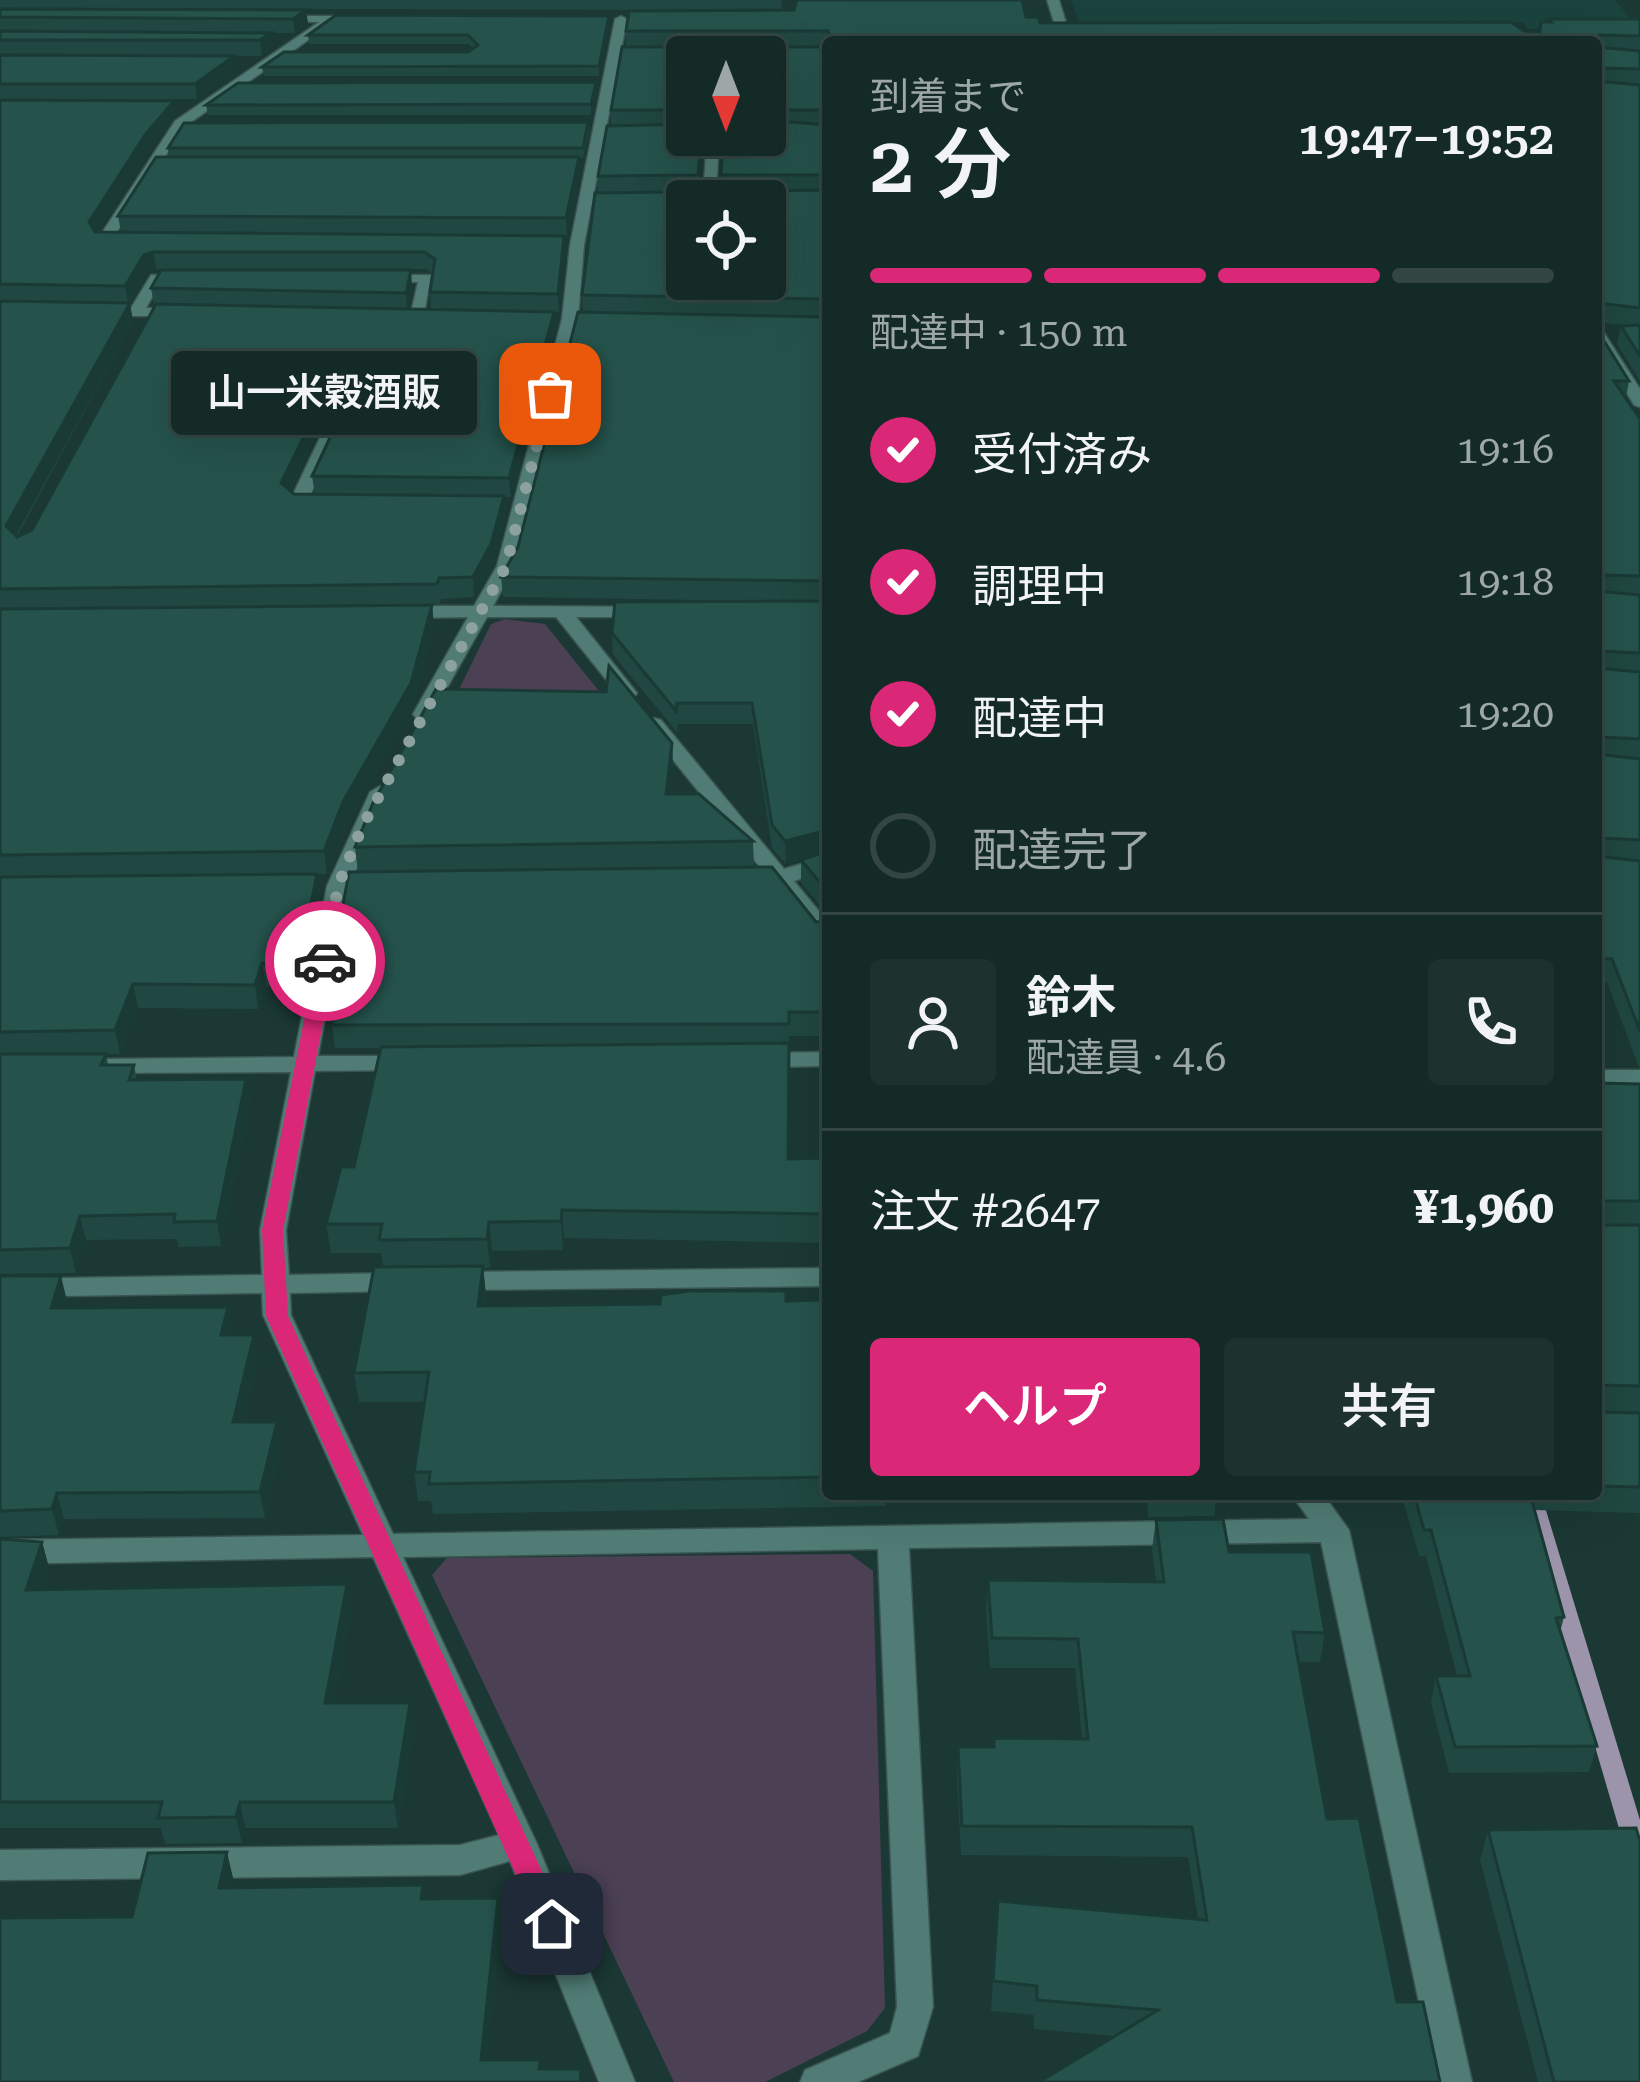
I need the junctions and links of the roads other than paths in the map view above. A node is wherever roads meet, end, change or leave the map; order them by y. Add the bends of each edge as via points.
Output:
1 (1053, 0) edge
2 (261, 19) edge
3 (331, 19) junction
4 (374, 19) edge
5 (598, 19) edge
6 (621, 19) junction
7 (642, 19) edge
8 (1061, 27) junction
9 (1085, 27) edge
10 (1064, 36) edge
11 (615, 54) junction
12 (637, 54) edge
13 (236, 63) edge
14 (260, 63) junction
15 (588, 84) edge
16 (610, 84) junction
17 (230, 85) junction
18 (276, 85) edge
19 (178, 108) edge
20 (202, 116) junction
21 (579, 123) edge
22 (601, 128) junction
23 (622, 134) edge
24 (149, 166) junction
25 (172, 166) edge
26 (570, 166) edge
27 (593, 166) junction
28 (586, 201) junction
29 (607, 201) edge
30 (150, 242) edge
31 (553, 245) edge
32 (577, 245) junction
33 (201, 278) edge
34 (358, 278) edge
35 (90, 312) edge
36 (144, 313) junction
37 (196, 314) edge
38 (396, 316) edge
39 (418, 317) junction
40 (440, 317) edge
41 (548, 319) edge
42 (570, 319) junction
43 (591, 320) edge
44 (141, 332) edge
45 (1602, 334) edge
46 (1619, 335) edge
47 (1602, 342) edge
48 (1640, 402) edge
49 (340, 412) edge
50 (342, 505) edge
51 (499, 507) edge
52 (521, 508) junction
53 (479, 611) junction
54 (561, 611) junction
55 (672, 611) edge
56 (383, 613) edge
57 (410, 738) edge
58 (391, 774) edge
59 (822, 865) edge
60 (779, 878) junction
61 (731, 880) edge
62 (822, 930) edge
63 (822, 1059) edge
64 (733, 1060) edge
65 (426, 1063) edge
66 (308, 1064) junction
67 (71, 1066) edge
68 (1602, 1077) edge
69 (1640, 1078) edge
70 (822, 1277) edge
71 (276, 1284) junction
72 (0, 1288) edge
73 (1311, 1500) edge
74 (1334, 1530) junction
75 (893, 1539) junction
76 (384, 1548) junction
77 (0, 1552) edge
78 (520, 1844) junction
79 (0, 1865) edge
80 (617, 2082) edge
81 (818, 2082) edge
82 (1454, 2082) edge

1 - 8 street
2 - 3 street
3 - 4 street
3 - 14 street via 298,47 275,47
5 - 6 street
6 - 7 street
6 - 11 street
8 - 9 street
8 - 10 street
11 - 12 street
11 - 16 street
13 - 14 street
14 - 17 street
15 - 16 street
16 - 22 street
17 - 18 street
17 - 20 street
19 - 20 street
20 - 24 street via 179,124
21 - 22 street
22 - 23 street
22 - 27 street
24 - 25 street
24 - 30 street via 103,242
26 - 27 street
27 - 28 street
28 - 29 street
28 - 32 street
31 - 32 street
32 - 42 street
33 - 36 street via 155,278
34 - 39 street via 426,278
35 - 36 street
36 - 37 street
36 - 44 street
38 - 39 street
39 - 40 street
41 - 42 street
42 - 43 street
42 - 52 street
45 - 46 street
47 - 48 street
49 - 50 street via 297,505
51 - 52 street
52 - 53 street via 506,566
53 - 54 street
53 - 56 street
53 - 57 street
54 - 55 street
54 - 60 street
58 - 66 street via 338,886
59 - 60 street
60 - 61 street
60 - 62 street
63 - 64 street
65 - 66 street
66 - 67 street
66 - 71 street via 273,1230
68 - 69 street
70 - 71 street
71 - 72 street
71 - 76 street via 277,1316
73 - 74 street
74 - 75 street
74 - 82 street
75 - 76 street
75 - 81 street via 915,2007 905,2044
76 - 77 street
76 - 78 street
78 - 79 street via 460,1860
78 - 80 street

